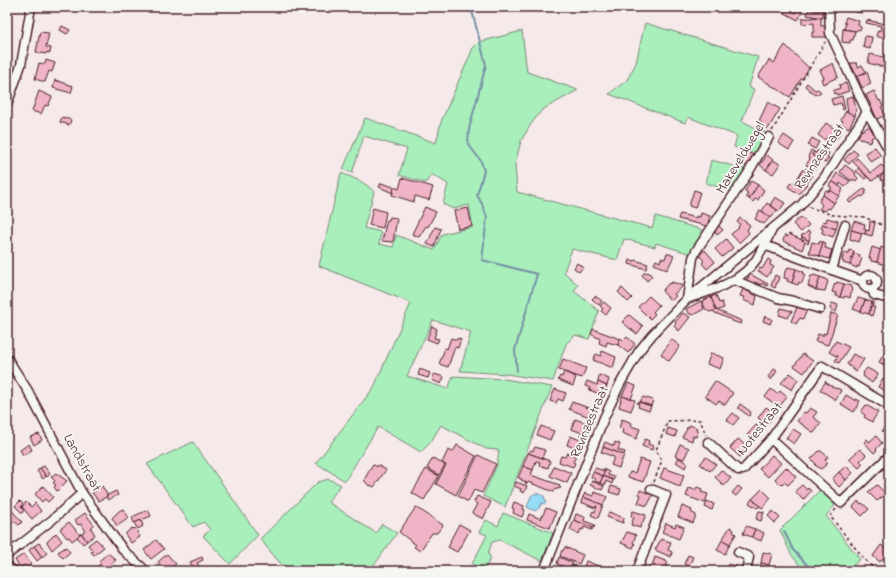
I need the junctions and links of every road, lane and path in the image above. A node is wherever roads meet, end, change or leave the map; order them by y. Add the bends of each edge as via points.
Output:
1 (32, 7) edge
2 (829, 7) edge
3 (830, 33) junction
4 (7, 105) edge
5 (866, 112) junction
6 (769, 137) joint
7 (889, 150) edge
8 (801, 205) junction
9 (845, 225) dead end
10 (889, 228) edge
11 (772, 230) junction
12 (764, 245) junction
13 (832, 270) junction
14 (734, 280) junction
15 (864, 281) junction
16 (872, 290) junction
17 (889, 299) edge
18 (687, 300) junction
19 (820, 309) dead end
20 (7, 358) edge
21 (889, 406) edge
22 (771, 439) junction
23 (708, 442) joint
24 (889, 456) edge
25 (651, 489) joint
26 (82, 493) junction
27 (841, 502) junction
28 (738, 552) dead end
29 (7, 555) edge
30 (7, 566) edge
31 (14, 571) edge
32 (146, 571) edge
33 (546, 571) edge
34 (637, 571) edge
35 (746, 571) edge
36 (877, 571) edge

1 - 4 street via 21,65
2 - 3 street
3 - 5 street
3 - 6 path, Makeveldwegel
5 - 7 street
5 - 8 street, Revinzestraat via 824,178
6 - 18 street, Makeveldwegel via 747,176 696,251
8 - 10 path via 833,215 864,217
8 - 11 street, Revinzestraat
9 - 13 street
11 - 12 street, Revinzestraat
11 - 18 street, Revinzestraat
12 - 13 street
12 - 14 street, Revinzestraat via 749,268
13 - 15 street
14 - 18 street, Revinzestraat
14 - 19 street via 778,298
15 - 16 street via 864,286
15 - 16 street via 868,276 876,277 877,286
16 - 17 street via 874,295
18 - 33 street, Revinzestraat via 639,351 620,384 604,418
20 - 26 street, Landstraat via 35,403
21 - 22 street, Notestraat via 822,366
22 - 23 street, Notestraat via 743,470 738,470
22 - 27 street
23 - 25 path via 700,420 668,421 656,450 662,460
24 - 27 street
25 - 34 street via 666,494
26 - 29 street
26 - 32 street, Landstraat via 124,550
27 - 36 path via 830,516 864,559
28 - 35 street via 749,557
30 - 31 street

